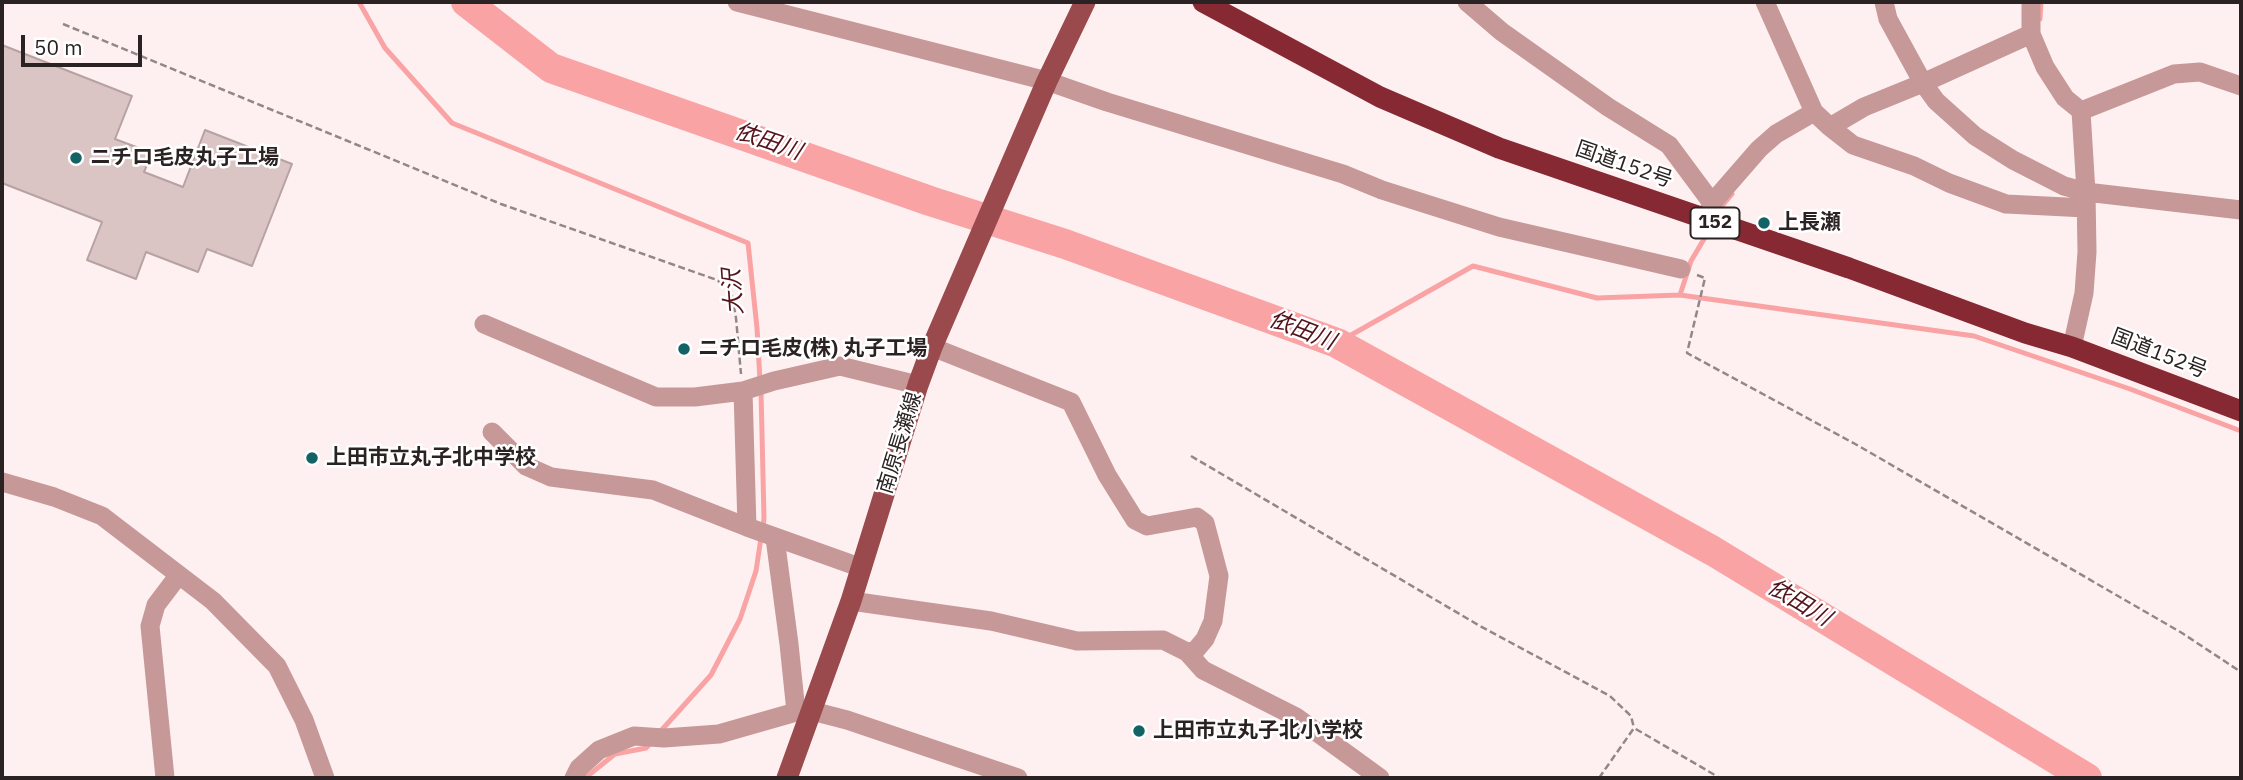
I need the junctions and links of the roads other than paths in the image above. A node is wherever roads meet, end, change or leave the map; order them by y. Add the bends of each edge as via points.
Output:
1 (737, 2) edge
2 (1085, 2) edge
3 (1203, 2) edge
4 (1467, 2) edge
5 (1765, 2) edge
6 (1884, 2) edge
7 (2031, 2) edge
8 (2031, 34) junction
9 (1048, 81) junction
10 (1923, 83) junction
11 (2241, 86) edge
12 (2081, 111) junction
13 (1814, 112) junction
14 (1830, 127) junction
15 (2086, 200) junction
16 (2241, 210) edge
17 (1708, 211) junction
18 (1687, 271) road end
19 (484, 324) dead end
20 (932, 347) junction
21 (2072, 347) junction
22 (918, 385) junction
23 (743, 391) junction
24 (2241, 411) edge
25 (492, 432) dead end
26 (2, 482) edge
27 (747, 527) junction
28 (775, 538) junction
29 (862, 568) junction
30 (178, 576) junction
31 (851, 601) junction
32 (1187, 652) junction
33 (804, 712) junction
34 (165, 778) edge
35 (326, 778) edge
36 (574, 778) edge
37 (787, 778) edge
38 (1018, 778) edge
39 (1380, 778) edge

1 - 9 street
2 - 9 main road, 南原長瀬線
3 - 17 highway, 国道152号 / 152 via 1380,97 1499,148
4 - 17 street via 1502,32 1669,145
5 - 13 street
6 - 10 street via 1888,19
7 - 8 street
8 - 10 street
8 - 12 street via 2048,74
9 - 18 street via 1499,227
9 - 20 main road, 南原長瀬線
10 - 14 street via 1864,107
10 - 15 street via 1975,136
11 - 12 street via 2200,72 2174,74
12 - 15 street
13 - 14 street
13 - 17 street via 1759,149
14 - 15 street via 1853,145 2006,204
15 - 16 street
15 - 21 street via 2084,293
17 - 21 highway, 国道152号 / 152 via 1849,268
19 - 23 street via 656,397
20 - 22 main road, 南原長瀬線
20 - 32 street via 1071,402 1135,520 1147,526 1197,517 1205,523 1219,576 1213,621 1195,651
21 - 24 highway, 国道152号 / 152
22 - 23 street via 840,366
22 - 29 main road, 南原長瀬線
23 - 27 street
25 - 27 street via 526,466 551,477 653,490
26 - 30 street via 102,516
27 - 28 street
28 - 29 street
28 - 33 street via 789,645
29 - 31 main road, 南原長瀬線
30 - 34 street via 156,605 150,626
30 - 35 street via 213,601 277,666
31 - 32 street via 991,621 1077,641 1163,640
31 - 33 main road, 南原長瀬線
32 - 39 street via 1203,670 1296,717
33 - 36 street via 719,734 634,736 599,750
33 - 37 main road, 南原長瀬線
33 - 38 street via 847,720

